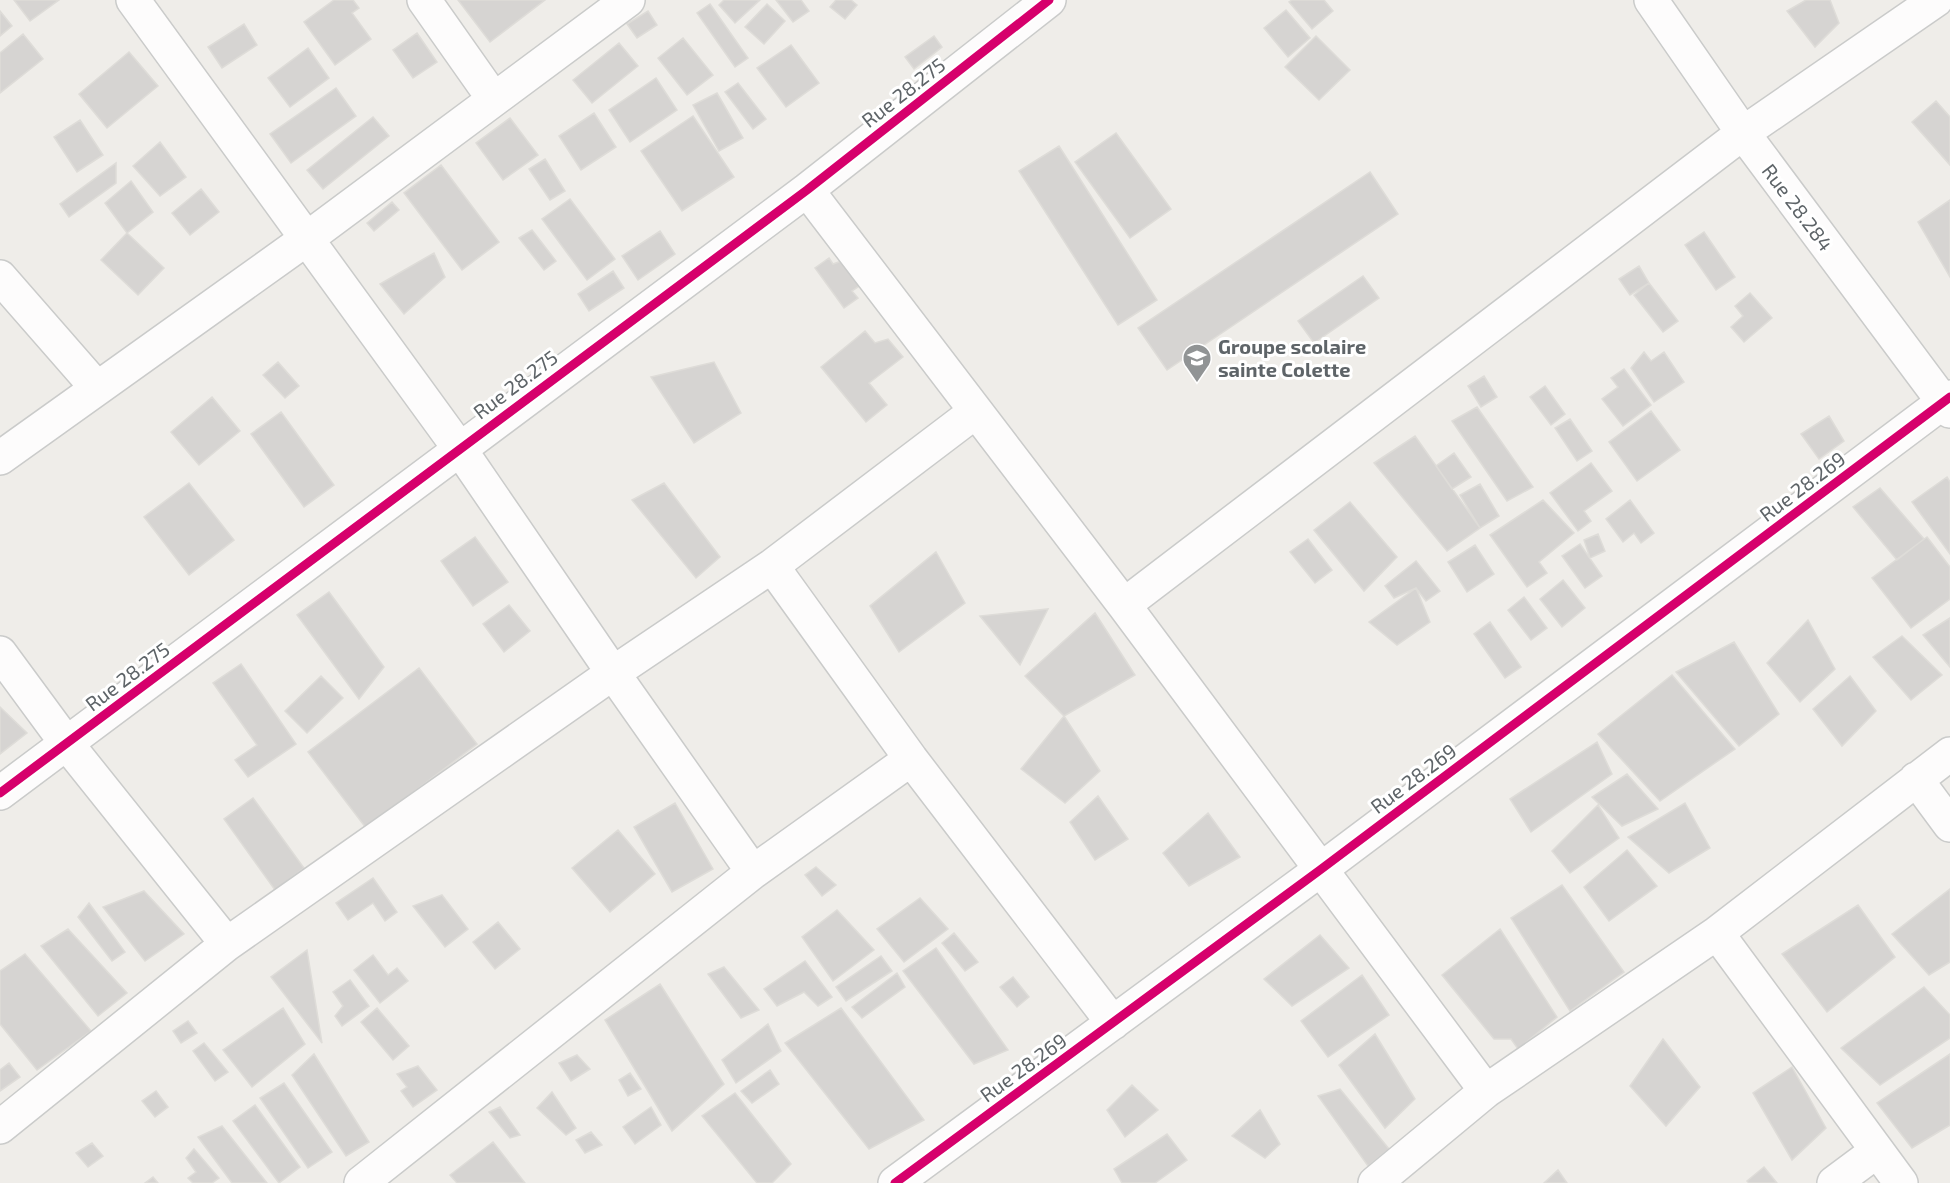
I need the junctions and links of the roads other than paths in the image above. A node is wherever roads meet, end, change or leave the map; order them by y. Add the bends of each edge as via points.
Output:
1 (133, 0) edge
2 (424, 0) edge
3 (628, 0) edge
4 (1049, 0) edge
5 (1651, 0) edge
6 (1936, 0) edge
7 (493, 98) junction
8 (1743, 133) junction
9 (807, 190) junction
10 (305, 240) junction
11 (0, 277) edge
12 (97, 388) junction
13 (1948, 404) edge
14 (975, 412) junction
15 (459, 448) junction
16 (0, 458) edge
17 (772, 566) junction
18 (1124, 605) junction
19 (0, 653) edge
20 (613, 673) junction
21 (67, 744) junction
22 (1950, 754) edge
23 (911, 759) junction
24 (1916, 779) junction
25 (0, 793) edge
26 (1950, 825) edge
27 (1320, 870) junction
28 (753, 872) junction
29 (1717, 933) junction
30 (228, 944) junction
31 (1113, 1023) junction
32 (1486, 1091) junction
33 (0, 1127) edge
34 (1877, 1151) junction
35 (361, 1183) edge
36 (895, 1183) edge
37 (1375, 1183) edge
38 (1834, 1183) edge
39 (1901, 1183) edge

1 - 10 street
2 - 7 street
3 - 7 street
4 - 9 street, Rue 28.275
5 - 8 street, Rue 28.284
6 - 8 street
7 - 10 street
8 - 13 street, Rue 28.284
8 - 18 street
9 - 14 street
9 - 15 street, Rue 28.275
10 - 12 street
10 - 15 street
11 - 12 street
12 - 16 street
13 - 27 street, Rue 28.269
14 - 17 street
14 - 18 street
15 - 20 street
15 - 21 street, Rue 28.275
17 - 20 street
17 - 23 street
18 - 27 street
19 - 21 street
20 - 28 street
20 - 30 street
21 - 25 street, Rue 28.275
21 - 30 street
22 - 24 street
23 - 28 street
23 - 31 street
24 - 26 street
24 - 29 street
27 - 31 street, Rue 28.269
27 - 32 street
28 - 35 street
29 - 32 street
29 - 34 street
30 - 33 street
31 - 36 street, Rue 28.269
32 - 37 street
34 - 38 street
34 - 39 street

